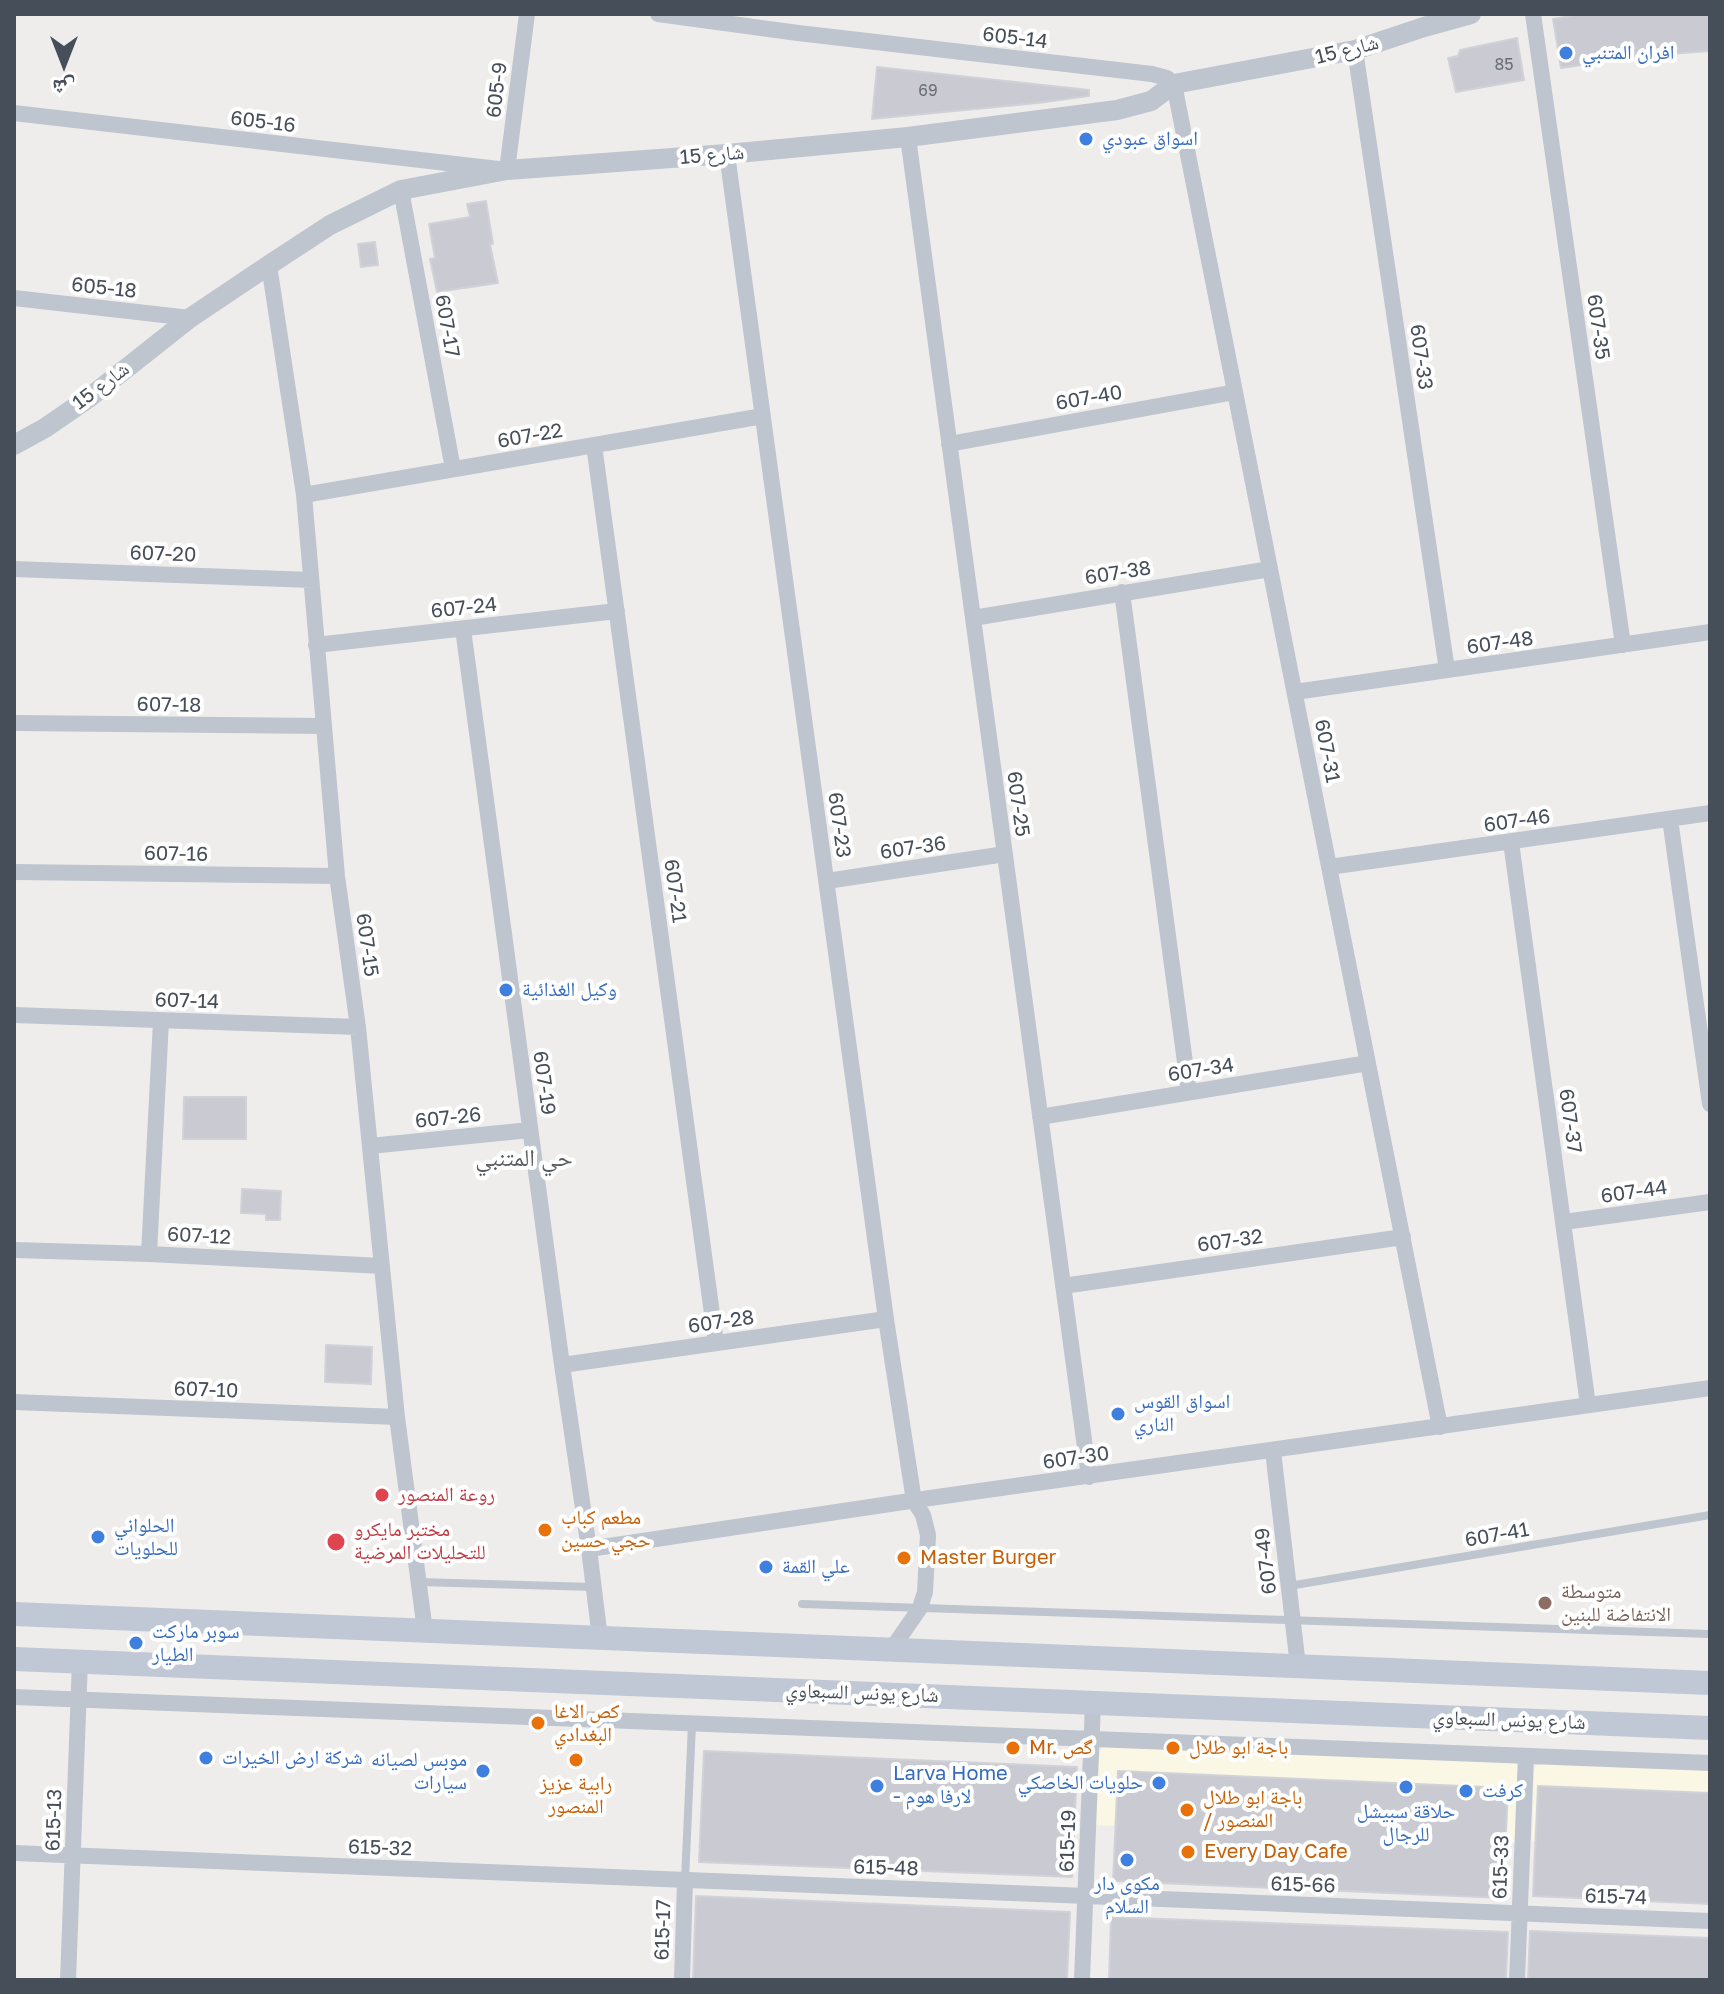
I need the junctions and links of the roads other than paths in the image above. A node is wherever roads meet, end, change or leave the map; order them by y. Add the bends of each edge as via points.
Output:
1 (527, 14) edge
2 (658, 14) edge
3 (1471, 14) edge
4 (1533, 14) edge
5 (1425, 21) edge
6 (1355, 50) junction
7 (1174, 84) junction
8 (14, 113) edge
9 (908, 137) junction
10 (727, 154) junction
11 (507, 170) junction
12 (401, 190) junction
13 (269, 265) junction
14 (14, 298) edge
15 (190, 318) junction
16 (1235, 392) junction
17 (763, 416) junction
18 (949, 444) junction
19 (14, 445) edge
20 (594, 445) junction
21 (453, 469) junction
22 (304, 495) junction
23 (14, 569) edge
24 (1270, 569) junction
25 (311, 580) junction
26 (1122, 592) junction
27 (617, 611) junction
28 (973, 618) junction
29 (463, 629) junction
30 (1710, 632) edge
31 (316, 645) junction
32 (1623, 645) junction
33 (1447, 670) junction
34 (1295, 692) junction
35 (14, 723) edge
36 (324, 726) junction
37 (1710, 813) edge
38 (1670, 819) junction
39 (1511, 842) junction
40 (1005, 854) junction
41 (1329, 867) junction
42 (14, 872) edge
43 (337, 876) junction
44 (827, 881) junction
45 (14, 1015) edge
46 (161, 1021) junction
47 (358, 1027) junction
48 (1368, 1063) junction
49 (1189, 1092) junction
50 (1710, 1104) edge
51 (1040, 1117) junction
52 (530, 1130) junction
53 (370, 1146) junction
54 (1710, 1202) edge
55 (1564, 1222) junction
56 (1403, 1237) junction
57 (14, 1250) edge
58 (149, 1254) junction
59 (382, 1266) junction
60 (1063, 1286) junction
61 (886, 1319) junction
62 (716, 1343) junction
63 (562, 1365) junction
64 (1710, 1388) edge
65 (14, 1402) edge
66 (1588, 1405) junction
67 (397, 1417) junction
68 (1440, 1427) junction
69 (1273, 1451) junction
70 (1089, 1477) junction
71 (914, 1501) junction
72 (1710, 1515) edge
73 (589, 1549) junction
74 (419, 1582) junction
75 (1289, 1586) junction
76 (594, 1587) junction
77 (802, 1604) dead end
78 (920, 1608) junction
79 (14, 1614) edge
80 (1293, 1620) junction
81 (425, 1631) junction
82 (1710, 1634) edge
83 (600, 1638) junction
84 (891, 1650) junction
85 (14, 1659) edge
86 (80, 1661) junction
87 (1298, 1666) junction
88 (1710, 1683) edge
89 (890, 1694) junction
90 (14, 1697) edge
91 (78, 1700) junction
92 (1093, 1703) junction
93 (692, 1724) junction
94 (1710, 1728) edge
95 (1092, 1739) junction
96 (1526, 1756) junction
97 (1710, 1763) edge
98 (14, 1853) edge
99 (73, 1856) junction
100 (685, 1881) junction
101 (1086, 1896) junction
102 (1519, 1914) junction
103 (1710, 1921) edge
104 (68, 1980) edge
105 (682, 1980) edge
106 (1082, 1980) edge
107 (1517, 1980) edge

1 - 11 street, 605-9
2 - 7 street, 605-14 via 1152,74
3 - 5 street, شارع 15
4 - 32 street, 607-35
5 - 6 street, شارع 15
6 - 7 street, شارع 15
6 - 33 street, 607-33
7 - 9 street, شارع 15 via 1151,101 1117,110
7 - 16 street, 607-31
8 - 11 street, 605-16
9 - 10 street, شارع 15
9 - 18 street, 607-25
10 - 11 street, شارع 15
10 - 17 street, 607-23
11 - 12 street, شارع 15
12 - 13 street, شارع 15 via 330,225
12 - 21 street, 607-17
13 - 15 street, شارع 15
13 - 22 street, 607-15
14 - 15 street, 605-18
15 - 19 street, شارع 15 via 90,397
16 - 18 street, 607-40
16 - 24 street, 607-31
17 - 20 street, 607-22
17 - 44 street, 607-23
18 - 28 street, 607-25
20 - 21 street, 607-22
20 - 27 street, 607-21
21 - 22 street, 607-22
22 - 25 street, 607-15
23 - 25 street, 607-20
24 - 26 street, 607-38
24 - 34 street, 607-31
25 - 31 street, 607-15
26 - 28 street, 607-38
26 - 49 street
27 - 29 street, 607-24
27 - 62 street, 607-21
28 - 40 street, 607-25
29 - 31 street, 607-24
29 - 52 street, 607-19
30 - 32 street, 607-48
31 - 36 street, 607-15
32 - 33 street, 607-48
33 - 34 street, 607-48
34 - 41 street, 607-31
35 - 36 street, 607-18
36 - 43 street, 607-15
37 - 38 street, 607-46
38 - 39 street, 607-46
38 - 50 street
39 - 41 street, 607-46
39 - 55 street, 607-37
40 - 44 street, 607-36
40 - 51 street, 607-25
41 - 48 street, 607-31
42 - 43 street, 607-16
43 - 47 street, 607-15
44 - 61 street, 607-23
45 - 46 street, 607-14
46 - 47 street, 607-14
46 - 58 street
47 - 53 street, 607-15
48 - 49 street, 607-34
48 - 56 street, 607-31
49 - 51 street, 607-34
51 - 60 street, 607-25
52 - 53 street, 607-26
52 - 63 street, 607-19
53 - 59 street, 607-15
54 - 55 street, 607-44
55 - 66 street, 607-37
56 - 60 street, 607-32
56 - 68 street, 607-31
57 - 58 street, 607-12
58 - 59 street, 607-12
59 - 67 street, 607-15
60 - 70 street, 607-25
61 - 62 street, 607-28
61 - 71 street, 607-23
62 - 63 street, 607-28
63 - 73 street, 607-19
64 - 66 street, 607-30
65 - 67 street, 607-10
66 - 68 street, 607-30
67 - 74 street, 607-15
68 - 69 street, 607-30
69 - 70 street, 607-30
69 - 75 street, 607-49
70 - 71 street, 607-30
71 - 73 street, 607-30
71 - 78 street, 607-23 via 928,1535
72 - 75 lane, 607-41
73 - 76 street, 607-19
74 - 76 lane
74 - 81 street, 607-15
75 - 80 street, 607-49
76 - 83 street, 607-19
77 - 78 lane
78 - 80 lane
78 - 84 street
79 - 81 main road
80 - 82 lane
80 - 87 street, 607-49
81 - 83 main road
83 - 84 main road
84 - 87 main road
84 - 89 main road
85 - 86 main road, شارع يونس السبعاوي
86 - 89 main road, شارع يونس السبعاوي
86 - 91 street, 615-13
87 - 88 main road
89 - 92 main road, شارع يونس السبعاوي
90 - 91 street
91 - 93 street
91 - 99 street, 615-13
92 - 94 main road, شارع يونس السبعاوي
92 - 95 street, 615-19
93 - 95 street
93 - 100 lane
95 - 96 street
95 - 101 street, 615-19
96 - 97 street
96 - 102 street, 615-33
98 - 99 street, 615-32
99 - 100 street, 615-32
99 - 104 street, 615-13
100 - 101 street, 615-48
100 - 105 street, 615-17
101 - 102 street, 615-66
101 - 106 street, 615-19
102 - 103 street, 615-74
102 - 107 street, 615-33

